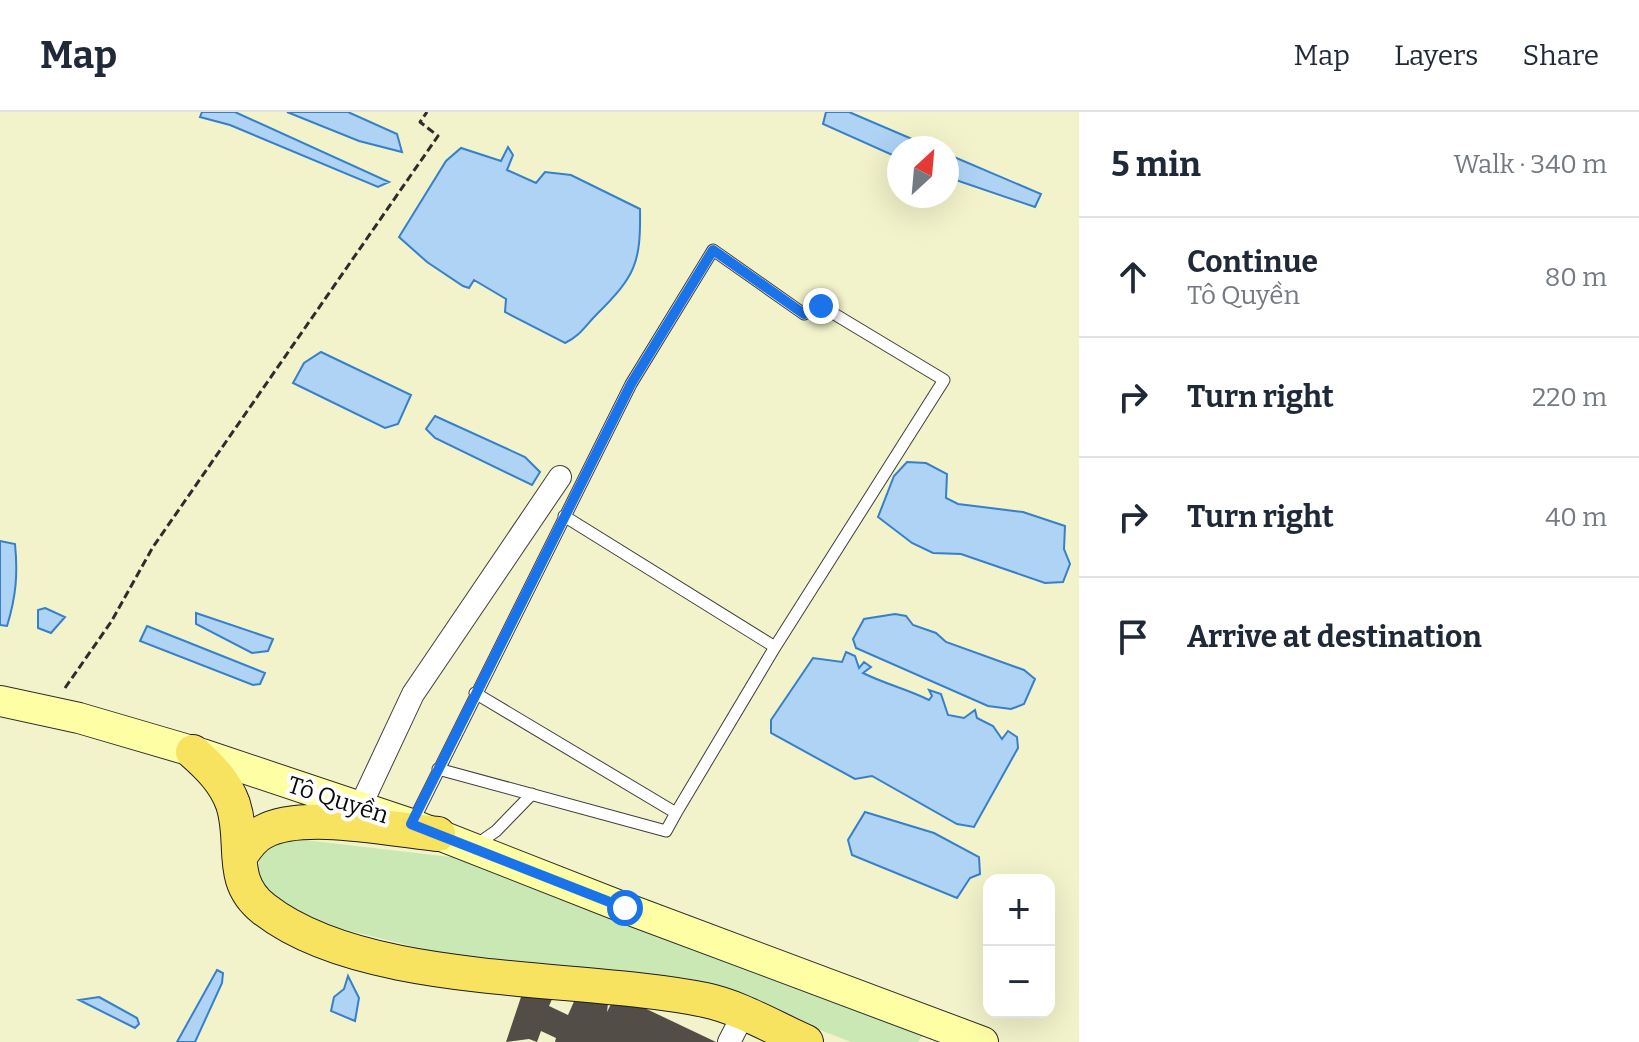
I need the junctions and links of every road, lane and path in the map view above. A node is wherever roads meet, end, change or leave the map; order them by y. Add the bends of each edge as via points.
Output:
1 (427, 112) edge
2 (560, 477) dead end
3 (564, 516) junction
4 (775, 647) junction
5 (475, 693) junction
6 (0, 701) edge
7 (50, 711) junction
8 (193, 752) junction
9 (438, 769) junction
10 (532, 794) junction
11 (360, 807) junction
12 (676, 813) junction
13 (425, 829) junction
14 (473, 846) junction
15 (241, 855) junction
16 (736, 1028) edge
17 (806, 1042) edge
18 (983, 1042) edge

1 - 7 path via 420,122 438,136 153,547 111,622
2 - 11 street via 413,694
3 - 4 lane
3 - 4 lane via 631,384 713,250 804,314 821,306 944,380
3 - 5 lane
4 - 12 lane
5 - 9 lane
5 - 12 lane
6 - 7 main road, Tô Quyền
7 - 8 main road, Tô Quyền
8 - 11 main road, Tô Quyền
8 - 15 main road via 217,775 232,802
9 - 10 lane
9 - 13 lane
10 - 12 lane via 666,831
10 - 14 lane
11 - 13 main road, Tô Quyền
13 - 14 main road, Tô Quyền
13 - 15 main road via 290,824 265,830
14 - 18 main road, Tô Quyền
15 - 16 main road via 239,875 245,892 276,918 329,945 431,968 710,1001
16 - 17 main road

